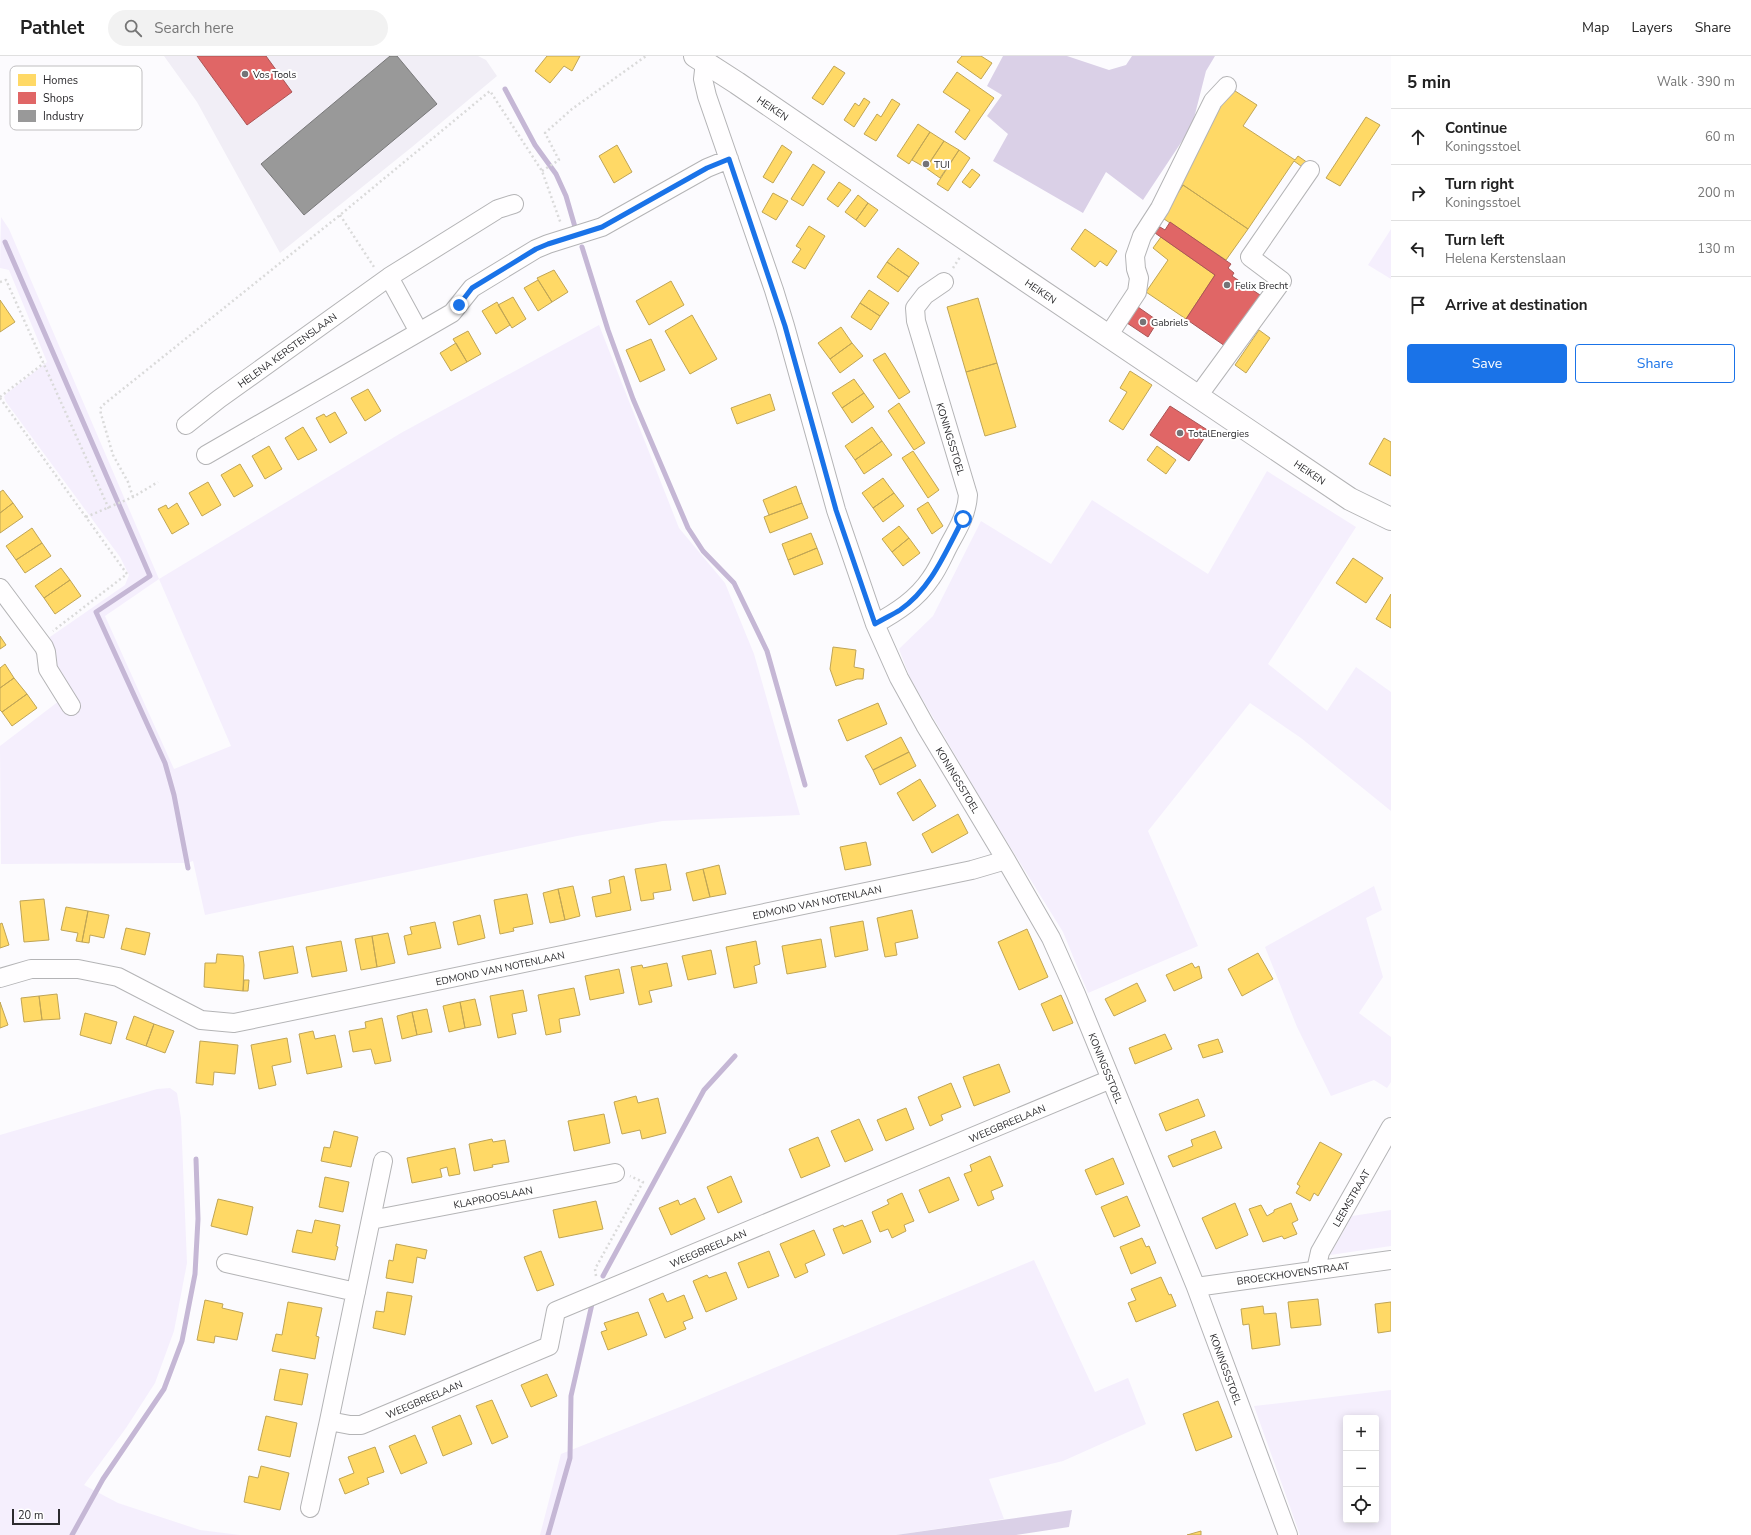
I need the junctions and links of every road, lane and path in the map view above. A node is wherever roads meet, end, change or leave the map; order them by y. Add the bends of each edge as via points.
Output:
1 (646, 56) edge
2 (700, 59) edge
3 (1227, 86) dead end
4 (729, 159) junction
5 (1310, 170) dead end
6 (542, 171) junction
7 (514, 204) dead end
8 (340, 215) junction
9 (565, 238) junction
10 (970, 242) junction
11 (386, 279) junction
12 (0, 282) edge
13 (944, 282) joint
14 (419, 332) junction
15 (1108, 336) junction
16 (44, 363) junction
17 (1198, 396) junction
18 (0, 398) edge
19 (186, 426) dead end
20 (206, 455) dead end
21 (158, 482) dead end
22 (133, 497) junction
23 (109, 508) junction
24 (86, 517) junction
25 (1391, 519) edge
26 (0, 588) edge
27 (875, 624) junction
28 (40, 641) junction
29 (71, 706) dead end
30 (1006, 860) junction
31 (0, 978) edge
32 (1110, 1079) junction
33 (1391, 1127) edge
34 (383, 1160) dead end
35 (615, 1173) joint
36 (371, 1220) junction
37 (1391, 1260) edge
38 (226, 1263) dead end
39 (1316, 1270) junction
40 (1196, 1287) junction
41 (356, 1292) junction
42 (603, 1293) junction
43 (329, 1421) junction
44 (310, 1508) dead end
45 (1288, 1535) edge

1 - 6 path via 572,109 545,133 559,160
2 - 4 street, KONINGSSTOEL via 707,96
2 - 10 main road, HEIKEN
3 - 15 street via 1213,101 1160,208 1142,236 1135,256 1139,278 1137,292
4 - 9 street via 707,168 602,227
4 - 27 street, KONINGSSTOEL via 785,326 836,510
5 - 17 street via 1250,257 1282,281
6 - 8 path via 490,91
6 - 9 path
7 - 11 street, HELENA KERSTENSLAAN via 498,209
8 - 11 path
8 - 22 path via 100,409 113,455
9 - 14 street via 536,249 472,288 452,313
10 - 13 path
10 - 15 main road, HEIKEN
11 - 14 street
11 - 19 street, HELENA KERSTENSLAAN
12 - 16 path via 6,280
13 - 27 street, KONINGSSTOEL via 925,295 915,308 916,321 968,495 967,506 963,519 932,577 900,610
14 - 20 street
15 - 17 main road, HEIKEN
16 - 18 path
16 - 23 path
17 - 25 main road, HEIKEN via 1350,499
18 - 24 path
21 - 22 path
22 - 23 path
23 - 24 path
24 - 28 path via 127,574
26 - 28 street
27 - 30 street, KONINGSSTOEL via 899,678 925,725
28 - 29 street via 46,652 48,669
30 - 31 street, EDMOND VAN NOTENLAAN via 964,871 234,1023 201,1020 118,977 78,969 31,969
30 - 32 street, KONINGSSTOEL via 1051,938
32 - 40 street, KONINGSSTOEL
32 - 42 street, WEEGBREELAAN
33 - 39 street, LEEMSTRAAT via 1320,1252
34 - 36 street
35 - 36 street, KLAPROOSLAAN
35 - 42 path via 620,1177 630,1176 643,1182 595,1269
36 - 41 street
37 - 39 street, BROECKHOVENSTRAAT
38 - 41 street
39 - 40 street, BROECKHOVENSTRAAT
40 - 45 street, KONINGSSTOEL
41 - 43 street
42 - 43 street, WEEGBREELAAN via 556,1311 549,1346 361,1425
43 - 44 street

